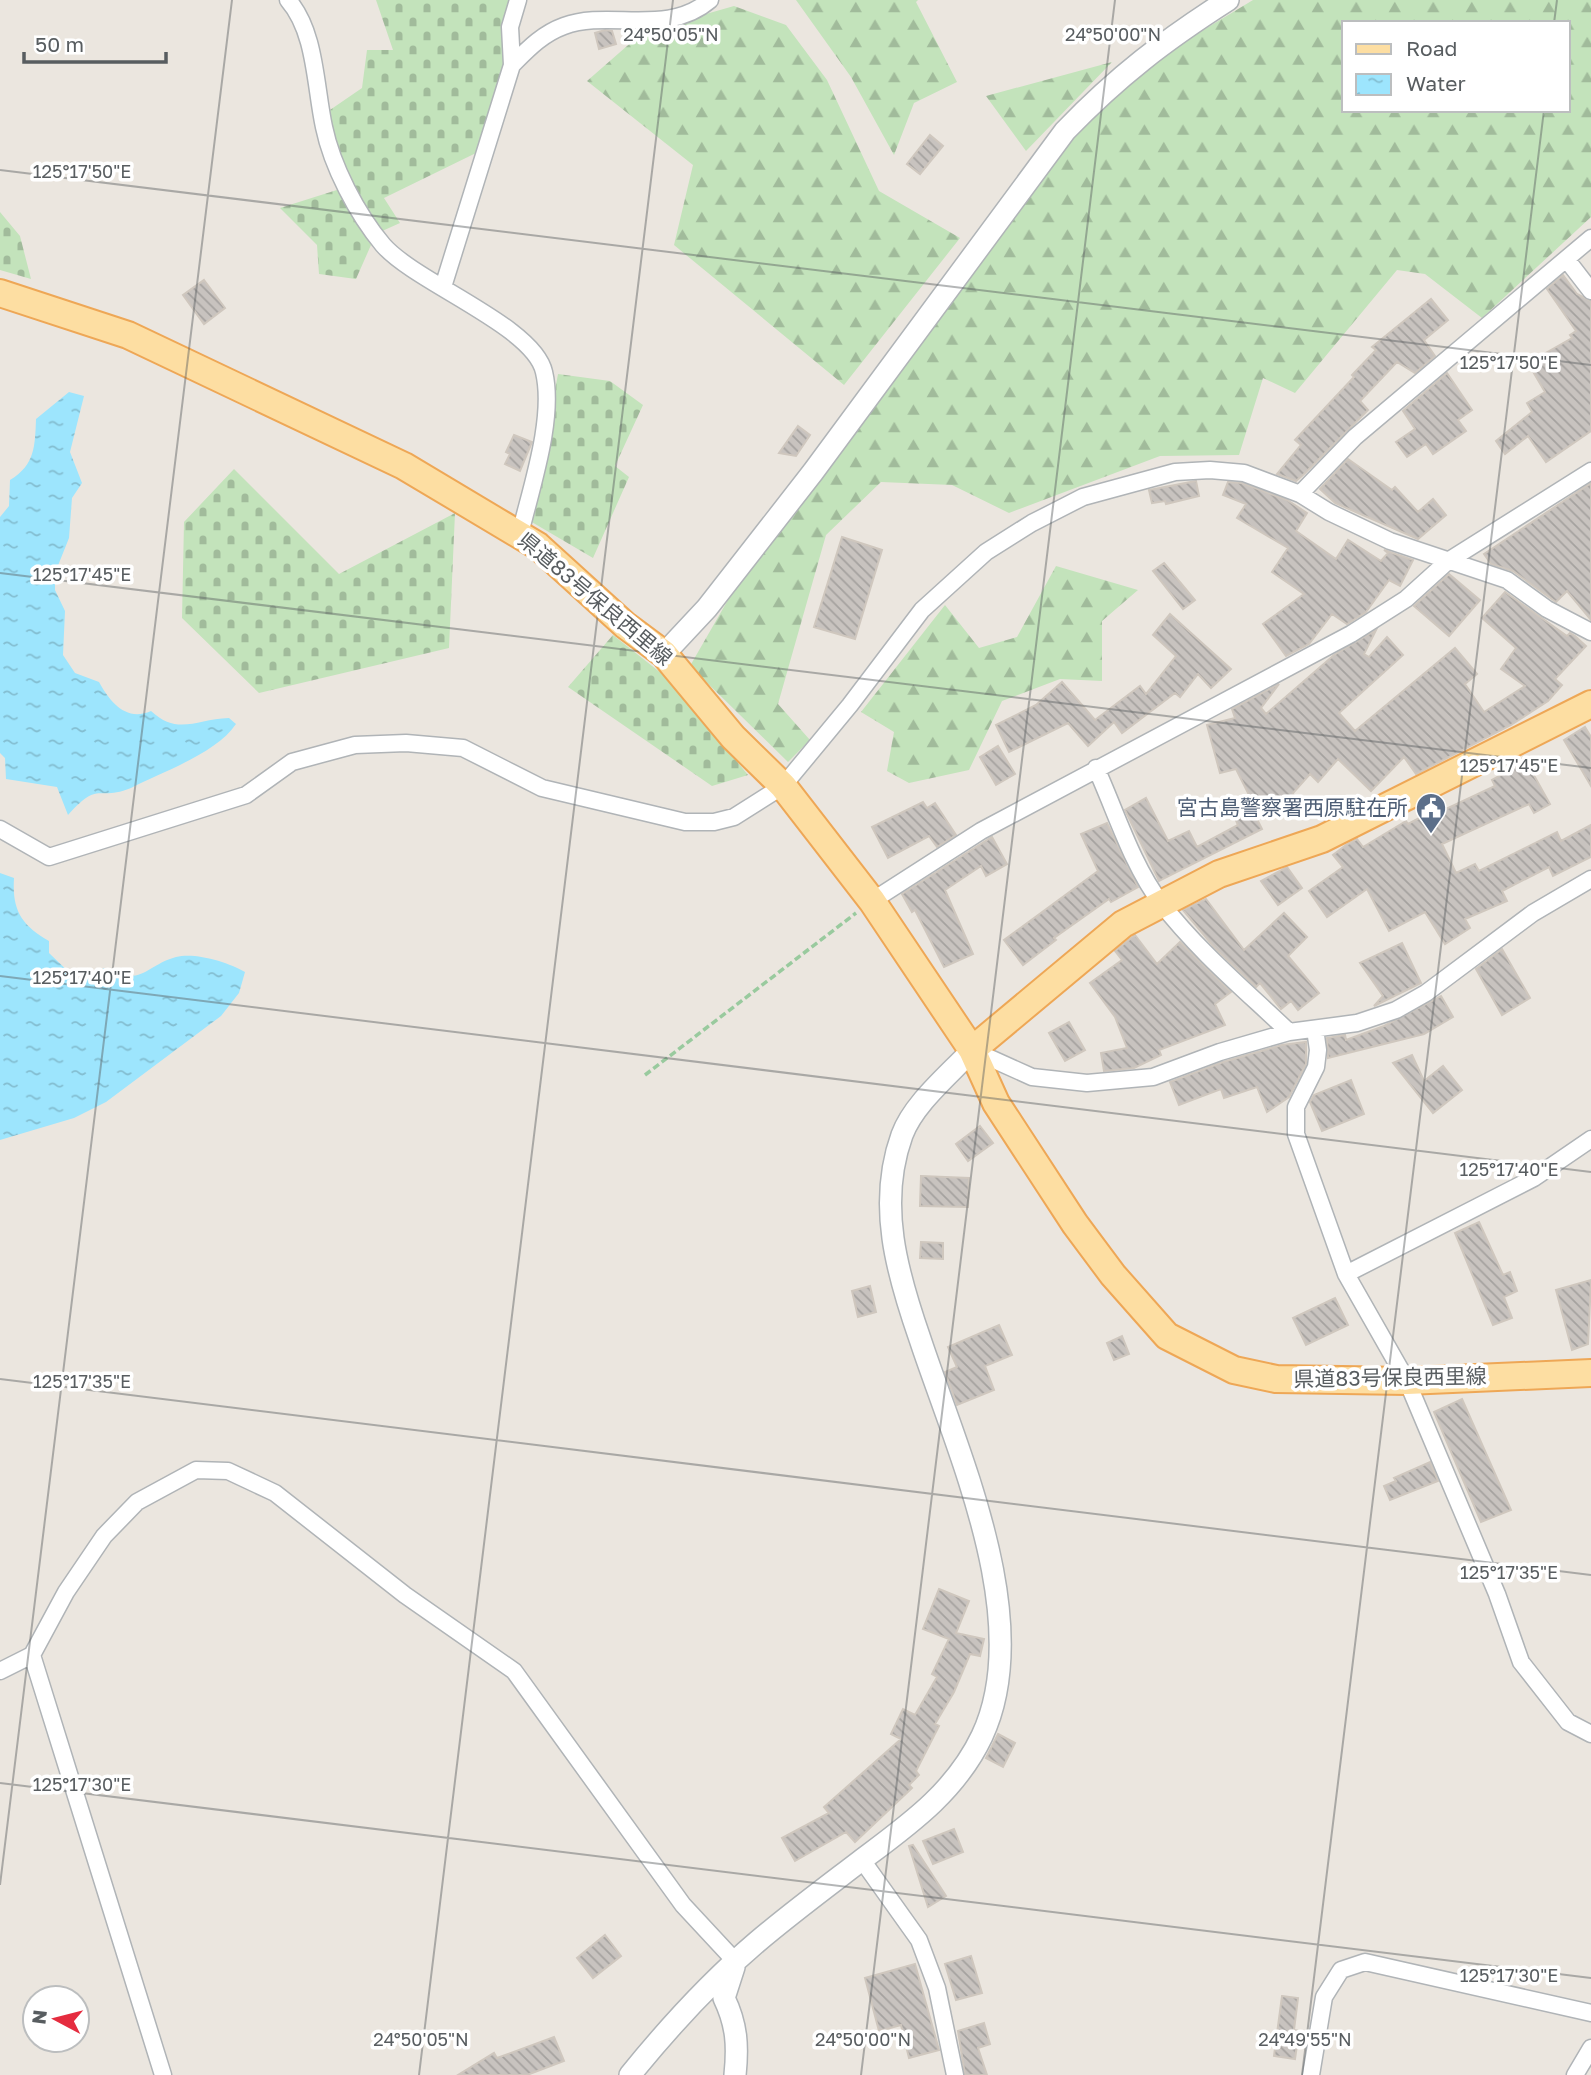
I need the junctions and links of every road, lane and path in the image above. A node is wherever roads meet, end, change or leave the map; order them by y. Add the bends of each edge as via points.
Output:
1 (288, 0) edge
2 (518, 0) edge
3 (710, 0) edge
4 (1228, 0) edge
5 (512, 65) junction
6 (1591, 239) edge
7 (1567, 260) junction
8 (443, 287) junction
9 (1591, 291) edge
10 (0, 293) edge
11 (1591, 471) edge
12 (1300, 494) junction
13 (520, 534) junction
14 (1448, 561) junction
15 (1591, 632) edge
16 (664, 654) junction
17 (1591, 704) edge
18 (1097, 768) junction
19 (783, 786) junction
20 (0, 829) edge
21 (1591, 879) edge
22 (872, 901) junction
23 (1161, 903) junction
24 (1315, 1029) junction
25 (1289, 1032) junction
26 (972, 1050) junction
27 (645, 1075) dead end
28 (1591, 1139) edge
29 (1346, 1274) junction
30 (1591, 1373) edge
31 (1407, 1381) junction
32 (32, 1655) junction
33 (0, 1671) edge
34 (1591, 1734) edge
35 (862, 1860) junction
36 (736, 1962) junction
37 (1591, 2013) edge
38 (1591, 2048) edge
39 (163, 2075) edge
40 (630, 2075) edge
41 (735, 2075) edge
42 (955, 2075) edge
43 (1311, 2075) edge
44 (1575, 2075) edge

1 - 8 street via 298,11 308,43 324,130 359,210 384,246 419,275
2 - 5 street via 510,27
3 - 5 street via 688,15 565,25 534,42
4 - 16 street via 1160,44 1110,84 1065,131 805,482 707,608
5 - 8 street
6 - 7 street
7 - 9 street
7 - 12 street via 1355,437
8 - 13 street via 532,350 544,370 547,408
10 - 13 main road, 県道83号保良西里線 via 128,335 289,409 404,466
11 - 14 street
12 - 14 street via 1390,541
12 - 19 street via 1244,473 1175,472 1083,497 1032,523 986,552 922,610
13 - 16 main road, 県道83号保良西里線
14 - 15 street via 1507,580 1547,609
14 - 18 street via 1406,599 1351,634
16 - 19 main road, 県道83号保良西里線 via 733,737
17 - 23 main road via 1322,839 1219,874
18 - 22 street via 981,831
18 - 23 street
19 - 20 street via 734,817 685,822 542,788 463,748 355,745 292,762 246,795 49,857
19 - 22 main road, 県道83号保良西里線
21 - 24 street via 1533,913 1460,970 1396,1010 1357,1023
22 - 26 main road, 県道83号保良西里線
22 - 27 path
23 - 25 street
23 - 26 main road via 1123,924
24 - 25 street
24 - 29 street via 1316,1067 1296,1107 1296,1134
25 - 26 street via 1153,1077 1087,1083 1032,1077
26 - 31 main road, 県道83号保良西里線 via 996,1103 1075,1224 1167,1336 1234,1370 1276,1379
26 - 35 street via 926,1099 903,1133 889,1191 899,1278 984,1530 1002,1628 996,1685 982,1736 939,1800
28 - 29 street via 1534,1178
29 - 31 street
30 - 31 main road, 県道83号保良西里線
31 - 34 street via 1521,1662 1568,1722
32 - 33 street
32 - 36 street via 104,1535 137,1502 196,1470 228,1471 275,1493 405,1595 514,1671 683,1905
32 - 39 street
35 - 36 street
35 - 42 street via 919,1940 937,1988
36 - 40 street via 703,1992
36 - 41 street via 724,1998 738,2042
37 - 43 street via 1365,1962 1341,1970 1324,1997
38 - 44 street

